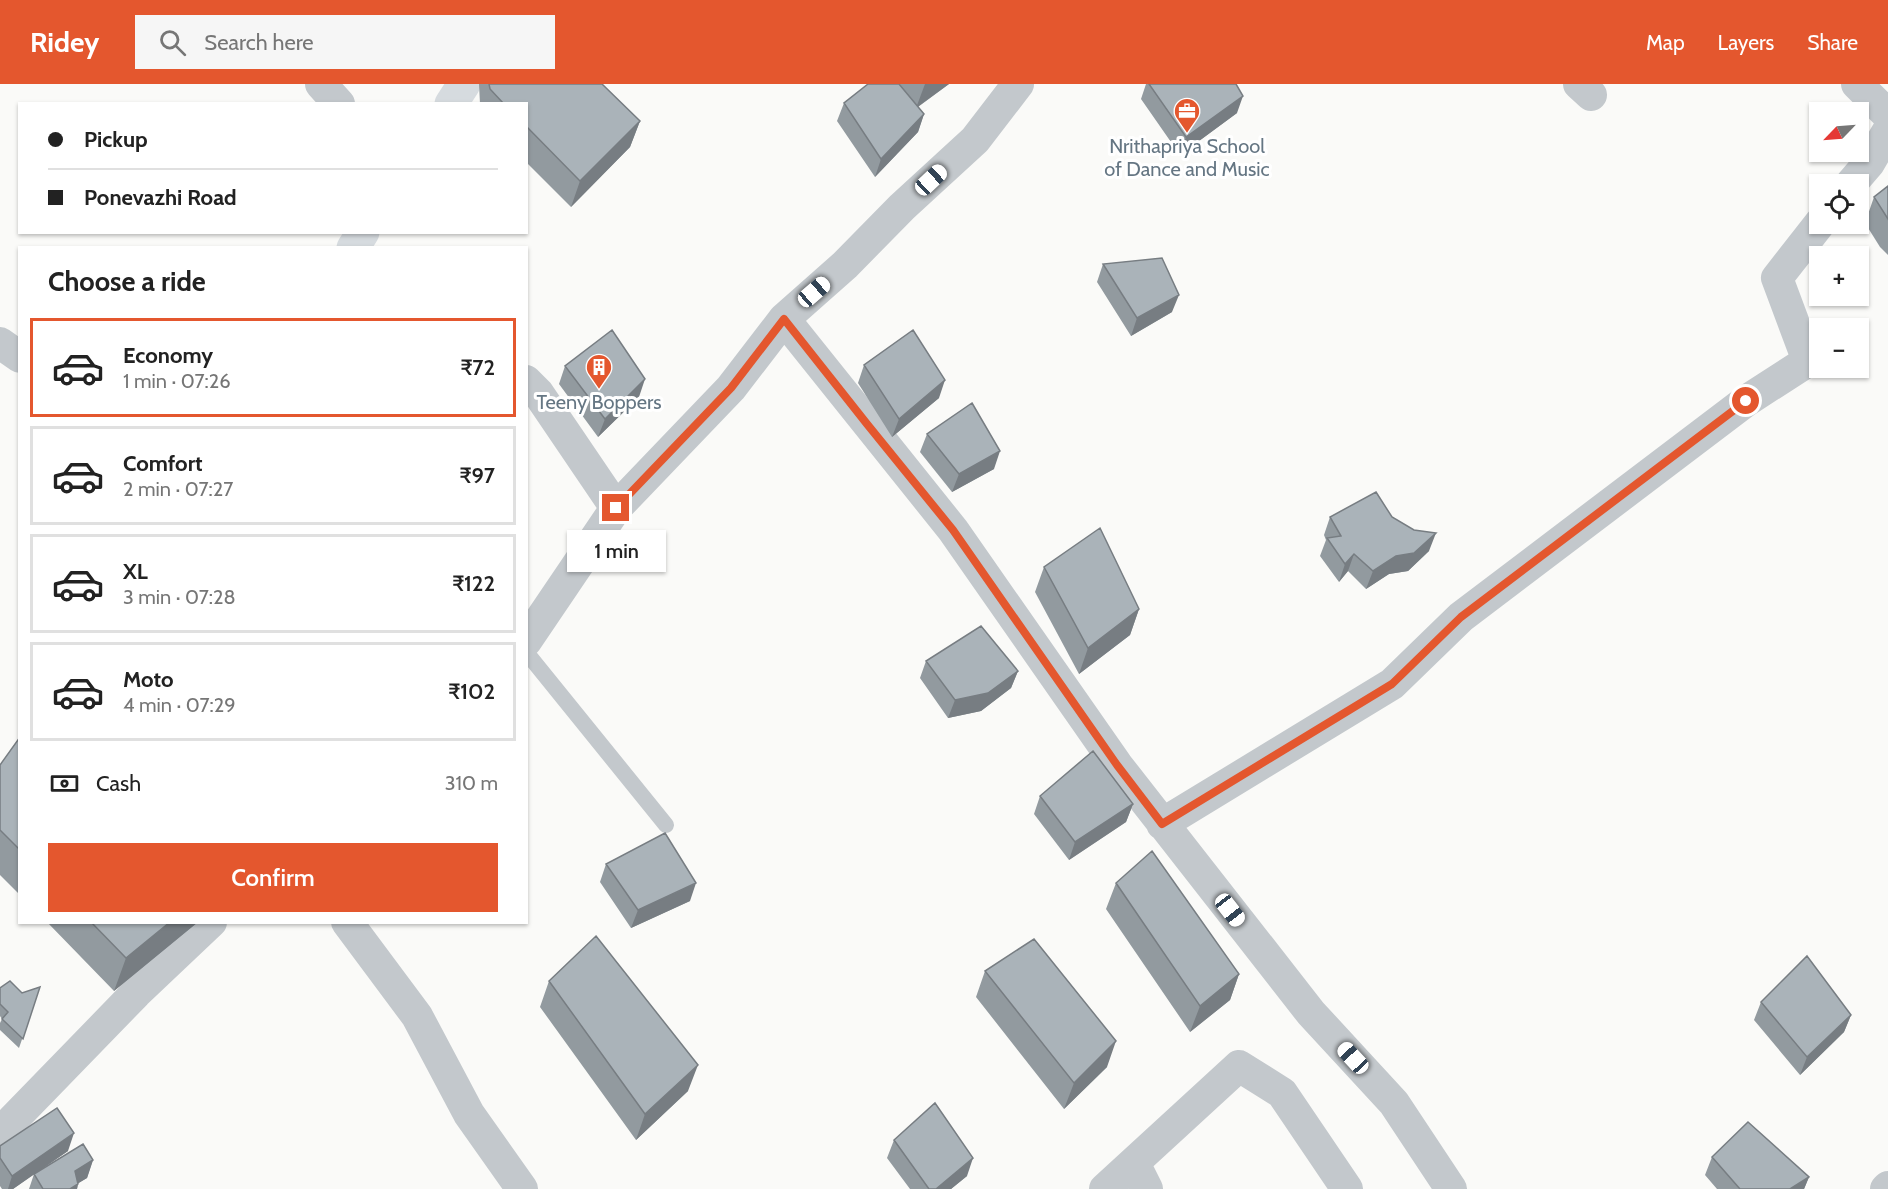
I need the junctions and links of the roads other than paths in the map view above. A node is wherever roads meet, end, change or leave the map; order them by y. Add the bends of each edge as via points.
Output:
1 (321, 84) edge
2 (464, 84) edge
3 (1018, 84) edge
4 (1857, 84) edge
5 (337, 102) edge
6 (452, 102) edge
7 (1888, 115) edge
8 (1888, 131) edge
9 (1860, 174) edge
10 (1811, 234) edge
11 (784, 319) junction
12 (0, 343) edge
13 (18, 356) edge
14 (528, 383) edge
15 (616, 508) junction
16 (528, 638) edge
17 (528, 654) edge
18 (1162, 824) junction
19 (666, 825) dead end
20 (209, 924) edge
21 (348, 924) edge
22 (0, 1133) edge
23 (1140, 1176) edge
24 (522, 1189) edge
25 (1106, 1189) edge
26 (1347, 1189) edge
27 (1451, 1189) edge

1 - 5 street
2 - 6 street
3 - 11 street via 975,140
4 - 7 street
8 - 9 street
10 - 18 street via 1777,278 1808,361 1746,401 1461,617 1392,684
11 - 15 street via 731,388
11 - 18 street via 953,530
12 - 13 street
14 - 15 street
15 - 16 street
17 - 19 lane
18 - 27 street via 1311,1013 1394,1104
20 - 22 street
21 - 24 street via 417,1016 469,1114
23 - 25 street
23 - 26 street via 1239,1066 1282,1093

